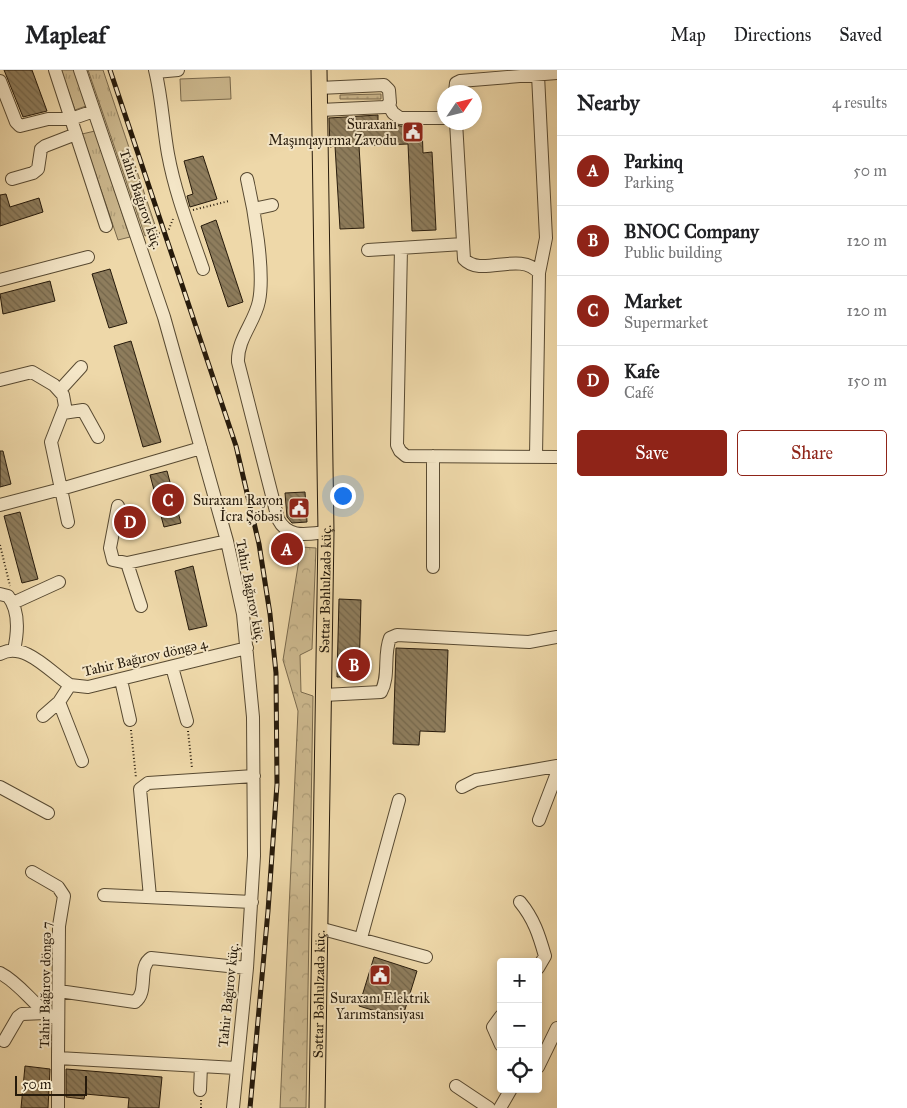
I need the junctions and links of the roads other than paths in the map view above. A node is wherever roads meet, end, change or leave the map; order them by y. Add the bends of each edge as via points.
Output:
1 (55, 70) edge
2 (80, 70) edge
3 (178, 70) edge
4 (319, 70) edge
5 (156, 71) edge
6 (557, 73) edge
7 (538, 75) junction
8 (0, 81) edge
9 (456, 85) edge
10 (319, 88) junction
11 (389, 106) junction
12 (320, 110) junction
13 (94, 111) junction
14 (437, 118) edge
15 (71, 119) junction
16 (457, 130) edge
17 (76, 134) junction
18 (12, 179) dead end
19 (247, 179) dead end
20 (272, 205) dead end
21 (254, 209) junction
22 (106, 226) dead end
23 (464, 244) junction
24 (401, 248) junction
25 (368, 250) dead end
26 (88, 257) dead end
27 (203, 269) dead end
28 (539, 273) junction
29 (0, 280) edge
30 (82, 367) dead end
31 (0, 380) edge
32 (60, 390) junction
33 (63, 413) junction
34 (98, 437) dead end
35 (201, 448) junction
36 (433, 456) junction
37 (536, 456) junction
38 (557, 456) edge
39 (61, 490) junction
40 (0, 505) edge
41 (118, 506) dead end
42 (68, 522) dead end
43 (326, 532) junction
44 (227, 541) junction
45 (127, 563) junction
46 (433, 567) dead end
47 (60, 582) dead end
48 (7, 598) edge
49 (141, 606) dead end
50 (557, 638) edge
51 (247, 648) junction
52 (14, 650) junction
53 (0, 654) edge
54 (172, 667) junction
55 (121, 680) junction
56 (70, 685) junction
57 (324, 695) junction
58 (59, 702) junction
59 (43, 716) dead end
60 (130, 720) road end
61 (186, 721) road end
62 (82, 761) dead end
63 (557, 766) edge
64 (557, 773) edge
65 (254, 776) junction
66 (0, 787) edge
67 (462, 787) dead end
68 (399, 800) dead end
69 (48, 813) dead end
70 (539, 820) dead end
71 (32, 872) dead end
72 (104, 895) dead end
73 (150, 897) junction
74 (252, 902) junction
75 (520, 902) dead end
76 (320, 928) junction
77 (361, 938) junction
78 (551, 954) edge
79 (426, 956) dead end
80 (542, 964) edge
81 (247, 968) junction
82 (0, 973) edge
83 (59, 991) junction
84 (45, 1013) junction
85 (58, 1020) junction
86 (497, 1022) edge
87 (557, 1028) edge
88 (497, 1036) edge
89 (4, 1041) dead end
90 (58, 1058) junction
91 (542, 1059) edge
92 (201, 1066) junction
93 (236, 1068) junction
94 (456, 1086) dead end
95 (200, 1090) dead end
96 (509, 1093) edge
97 (58, 1108) edge
98 (233, 1108) edge
99 (317, 1108) edge
100 (489, 1108) edge
101 (500, 1108) edge

1 - 15 street
2 - 13 street, Tahir Bağırov küç.
3 - 5 street
4 - 10 main road, Səttar Bəhlulzadə küç.
5 - 27 street via 165,115 168,154
6 - 7 street
7 - 9 street via 460,81
7 - 28 street via 546,238
8 - 15 street via 20,126 53,118
10 - 11 street via 384,85 389,90
10 - 12 main road, Səttar Bəhlulzadə küç.
11 - 12 street
11 - 14 street via 400,118
12 - 43 main road, Səttar Bəhlulzadə küç.
13 - 15 street
13 - 35 street, Tahir Bağırov küç. via 164,317
15 - 17 street
16 - 23 street
17 - 18 street via 45,146 41,149 38,169
17 - 22 street
19 - 21 street
20 - 21 street
21 - 43 street via 261,287 259,303 238,350 238,362 282,527 292,534
23 - 24 street
23 - 28 street via 464,259 469,263 526,264
24 - 25 street
24 - 36 street via 397,445 406,456
26 - 29 street
28 - 37 street
30 - 32 street
31 - 32 street via 32,372
32 - 33 street via 65,406
33 - 34 street via 83,410
33 - 39 street via 50,442
35 - 39 street
35 - 44 street, Tahir Bağırov küç.
36 - 37 street
36 - 46 street
37 - 38 street
39 - 40 street
39 - 42 street
41 - 45 street via 110,555 113,560
43 - 57 main road, Səttar Bəhlulzadə küç.
44 - 45 street
44 - 51 street, Tahir Bağırov küç.
45 - 49 street
47 - 48 street
48 - 52 street via 18,632
50 - 57 street via 529,642 397,635 390,638 388,645 385,685 381,692
51 - 54 street, Tahir Bağırov döngə 4
51 - 65 street, Tahir Bağırov küç. via 254,716
52 - 53 street
52 - 56 street, Tahir Bağırov döngə 4 via 29,655
54 - 55 street, Tahir Bağırov döngə 4
54 - 61 street
55 - 56 street, Tahir Bağırov döngə 4 via 88,687
55 - 60 street
56 - 58 street
57 - 76 main road, Səttar Bəhlulzadə küç.
58 - 59 street
58 - 62 street
63 - 67 street via 486,777
64 - 70 street
65 - 73 street via 148,783 140,789
65 - 74 street, Tahir Bağırov küç.
66 - 69 street
68 - 77 street
71 - 83 street, Tahir Bağırov döngə 7 via 58,887 64,896 59,926
72 - 73 street
73 - 74 street
74 - 81 street, Tahir Bağırov küç.
75 - 78 street
76 - 77 street
76 - 99 main road, Səttar Bəhlulzadə küç.
77 - 79 street
78 - 80 street
81 - 83 street via 152,958 146,964 141,993 135,1002
81 - 93 street, Tahir Bağırov küç.
82 - 84 street via 22,987
83 - 85 street, Tahir Bağırov döngə 7
84 - 85 street
84 - 89 street via 22,1014
85 - 90 street, Tahir Bağırov döngə 7
86 - 88 street via 493,1027
87 - 91 street
90 - 92 street, Tahir Bağırov döngə 7
90 - 97 street
92 - 93 street, Tahir Bağırov döngə 7
92 - 95 street
93 - 98 street, Tahir Bağırov küç.
94 - 100 street
96 - 101 street

